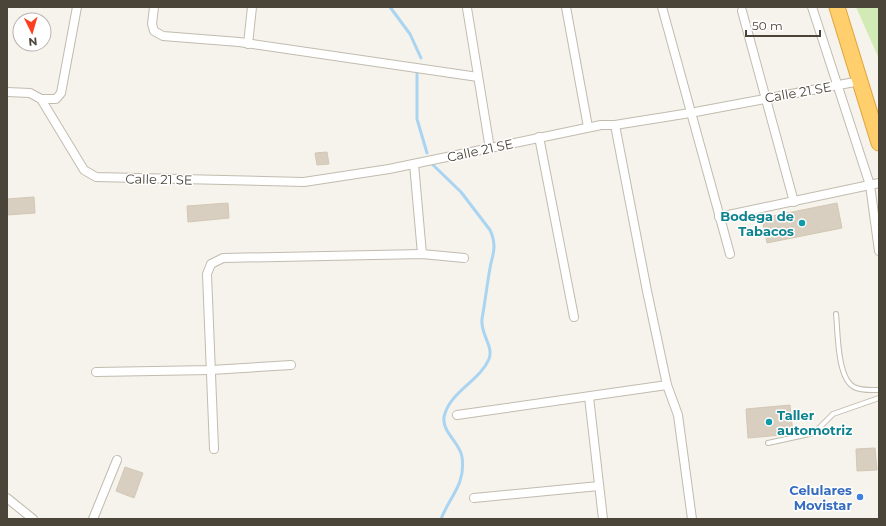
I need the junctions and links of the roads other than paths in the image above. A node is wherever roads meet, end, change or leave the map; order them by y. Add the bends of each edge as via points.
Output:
1 (78, 7) edge
2 (154, 7) edge
3 (252, 7) edge
4 (566, 7) edge
5 (662, 7) edge
6 (812, 7) edge
7 (837, 7) edge
8 (467, 8) dead end
9 (742, 11) dead end
10 (248, 44) junction
11 (478, 77) junction
12 (860, 81) junction
13 (838, 85) junction
14 (7, 92) edge
15 (764, 98) junction
16 (41, 99) junction
17 (690, 113) junction
18 (614, 125) junction
19 (588, 127) junction
20 (539, 137) junction
21 (879, 143) edge
22 (490, 149) junction
23 (414, 164) junction
24 (879, 183) edge
25 (870, 185) junction
26 (794, 202) junction
27 (719, 217) junction
28 (879, 251) edge
29 (422, 254) junction
30 (730, 254) dead end
31 (464, 258) dead end
32 (836, 314) dead end
33 (574, 316) dead end
34 (291, 365) dead end
35 (211, 370) junction
36 (96, 372) dead end
37 (668, 385) junction
38 (879, 390) edge
39 (589, 397) junction
40 (879, 398) edge
41 (457, 414) dead end
42 (768, 443) dead end
43 (214, 449) dead end
44 (117, 460) dead end
45 (599, 486) junction
46 (7, 498) edge
47 (474, 498) dead end
48 (33, 519) edge
49 (93, 519) edge
50 (603, 519) edge
51 (692, 519) edge

1 - 16 street via 61,93 56,99
2 - 10 street via 152,24 158,34
3 - 10 street
4 - 19 street
5 - 17 street
6 - 13 street
7 - 12 highway
8 - 11 street
9 - 15 street
10 - 11 street
11 - 22 street
12 - 13 street, Calle 21 SE
12 - 21 highway
13 - 15 street, Calle 21 SE
13 - 25 street
14 - 16 street via 30,93
15 - 17 street, Calle 21 SE
15 - 26 street
16 - 23 street, Calle 21 SE via 84,170 96,178 304,182
17 - 18 street, Calle 21 SE
17 - 27 street
18 - 19 street, Calle 21 SE
18 - 37 street
19 - 20 street, Calle 21 SE
20 - 22 street, Calle 21 SE
20 - 33 street
22 - 23 street, Calle 21 SE
23 - 29 street
24 - 25 street
25 - 26 street
25 - 28 street
26 - 27 street
27 - 30 street
29 - 31 street
29 - 35 street via 223,258 211,264 208,274
32 - 38 lane via 842,370 847,382 861,390
34 - 35 street
35 - 36 street
35 - 43 street
37 - 39 street
37 - 51 street via 678,415
39 - 41 street
39 - 45 street
40 - 42 lane via 833,414 814,433
44 - 49 street
45 - 47 street
45 - 50 street
46 - 48 street

